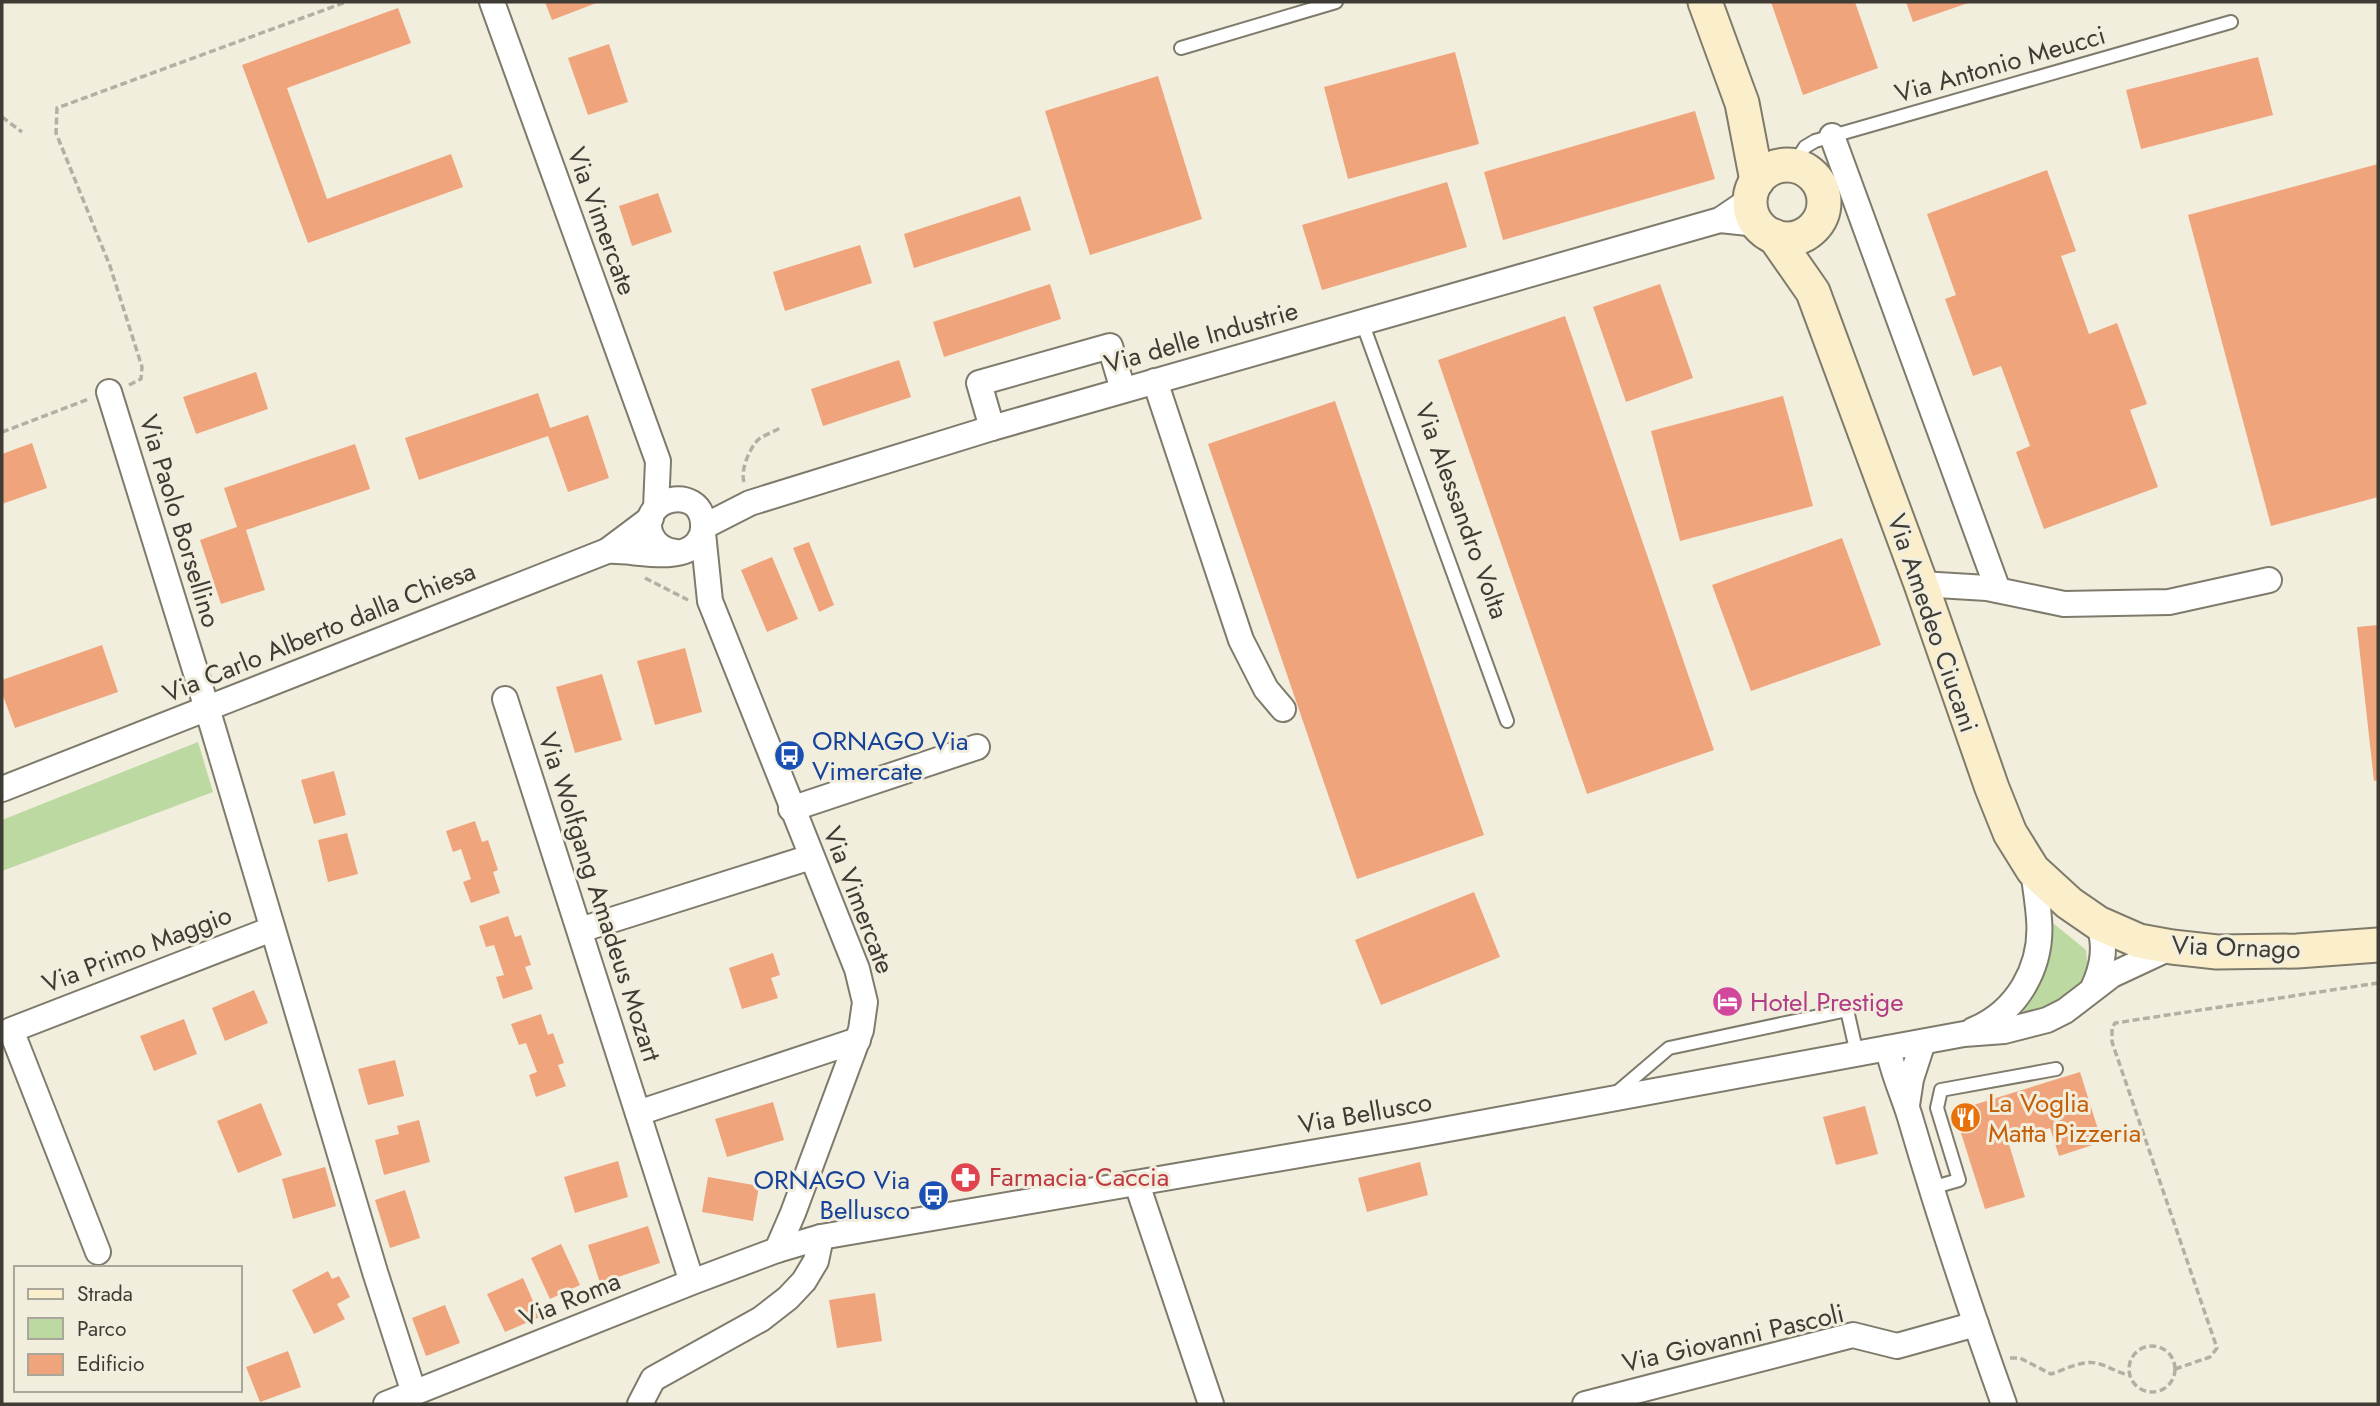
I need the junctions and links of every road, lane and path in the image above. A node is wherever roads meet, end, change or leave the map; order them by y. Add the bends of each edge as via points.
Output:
1 (346, 2) edge
2 (492, 2) edge
3 (1332, 2) edge
4 (1705, 2) edge
5 (2231, 22) dead end
6 (1181, 48) dead end
7 (1742, 103) junction
8 (2, 117) edge
9 (22, 132) dead end
10 (1832, 136) junction
11 (1793, 166) junction
12 (1760, 210) junction
13 (1813, 228) junction
14 (1813, 292) junction
15 (1362, 322) junction
16 (1155, 382) junction
17 (1123, 390) junction
18 (109, 392) junction
19 (780, 428) dead end
20 (992, 428) junction
21 (2, 432) edge
22 (658, 461) junction
23 (687, 500) junction
24 (750, 503) junction
25 (653, 513) junction
26 (703, 530) junction
27 (607, 551) junction
28 (676, 552) junction
29 (644, 578) dead end
30 (2269, 580) dead end
31 (1921, 584) junction
32 (1998, 590) junction
33 (710, 600) junction
34 (505, 699) dead end
35 (207, 708) junction
36 (1283, 709) dead end
37 (1507, 721) dead end
38 (977, 747) dead end
39 (2, 789) edge
40 (791, 809) junction
41 (811, 857) junction
42 (2033, 870) junction
43 (2098, 923) junction
44 (272, 929) junction
45 (580, 930) junction
46 (2378, 945) edge
47 (2172, 947) junction
48 (2378, 983) edge
49 (2093, 988) junction
50 (1964, 1034) junction
51 (858, 1040) junction
52 (1923, 1042) junction
53 (1888, 1048) junction
54 (1857, 1054) junction
55 (2056, 1069) dead end
56 (1608, 1100) junction
57 (1907, 1105) junction
58 (638, 1113) junction
59 (1137, 1184) junction
60 (1931, 1188) junction
61 (821, 1237) junction
62 (776, 1250) junction
63 (98, 1252) dead end
64 (688, 1270) dead end
65 (1976, 1324) junction
66 (1989, 1362) junction
67 (2175, 1369) junction
68 (2129, 1375) junction
69 (414, 1393) junction
70 (386, 1404) edge
71 (640, 1404) edge
72 (1211, 1404) edge
73 (1585, 1404) edge
74 (2004, 1404) edge

1 - 18 path via 57,108 56,133 110,266 142,367 141,379
2 - 22 street, Via Vimercate
3 - 6 lane
4 - 7 main road, Via Amedeo Ciucani
5 - 10 lane, Via Antonio Meucci
7 - 11 main road, Via Amedeo Ciucani
7 - 12 main road, Via Amedeo Ciucani
8 - 9 path
10 - 11 lane, Via Antonio Meucci via 1808,144
10 - 32 street
11 - 12 main road via 1771,169
11 - 13 main road, Via Amedeo Ciucani via 1808,172 1822,190 1823,211
12 - 13 main road via 1794,238
12 - 14 main road, Via Amedeo Ciucani
12 - 15 street, Via delle Industrie
13 - 14 main road, Via Amedeo Ciucani
14 - 31 main road, Via Amedeo Ciucani
15 - 16 street, Via delle Industrie
15 - 37 lane, Via Alessandro Volta
16 - 17 street, Via delle Industrie
16 - 36 street via 1241,640 1266,689
17 - 20 street, Via delle Industrie
17 - 20 street via 1110,346 979,383
18 - 21 path
18 - 35 street, Via Paolo Borsellino
19 - 24 path via 752,449 742,476
20 - 24 street, Via delle Industrie
22 - 23 street, Via Vimercate
22 - 25 street, Via Vimercate
23 - 25 street via 670,499
23 - 26 street via 699,509
24 - 26 street, Via delle Industrie
25 - 27 street, Via Carlo Alberto dalla Chiesa
25 - 28 street via 650,530 655,541
26 - 28 street via 692,548
26 - 33 street, Via Vimercate
27 - 28 street
27 - 35 street, Via Carlo Alberto dalla Chiesa
29 - 33 path via 697,605
30 - 32 street via 2169,603 2064,604
31 - 32 street
31 - 42 main road, Via Amedeo Ciucani via 1996,800
33 - 40 street, Via Vimercate
34 - 45 street, Via Wolfgang Amadeus Mozart
35 - 39 street, Via Carlo Alberto dalla Chiesa
35 - 44 street, Via Primo Maggio
38 - 40 street, Via Vimercate
40 - 41 street, Via Vimercate
41 - 45 street
41 - 51 street, Via Vimercate via 863,990 865,1013
42 - 43 main road, Via Amedeo Ciucani
42 - 50 street, Via Bellusco via 2040,922 2033,968 2005,1010
43 - 47 main road, Via Ornago via 2138,941
43 - 49 street via 2103,954
44 - 63 street, Via Primo Maggio via 11,1030
44 - 69 street, Via Primo Maggio
45 - 58 street, Via Wolfgang Amadeus Mozart
46 - 47 main road, Via Ornago via 2270,952
47 - 49 street, Via Bellusco
48 - 67 path via 2115,1023 2112,1028 2112,1042 2217,1348 2210,1357
49 - 50 street, Via Bellusco via 2038,1024
50 - 52 street, Via Bellusco
51 - 58 street
51 - 62 street, Via Vimercate
52 - 53 street, Via Bellusco
52 - 57 street
53 - 54 street, Via Bellusco
53 - 57 street
54 - 56 street, Via Bellusco
54 - 56 lane via 1847,1010 1669,1048
55 - 60 lane via 1941,1090 1937,1108 1959,1180
56 - 59 street, Via Bellusco
57 - 60 street
58 - 64 street, Via Wolfgang Amadeus Mozart
59 - 61 street, Via Bellusco
59 - 72 street
60 - 65 street
61 - 62 street, Via Bellusco
61 - 71 street via 816,1261 788,1298 761,1319 653,1379
62 - 69 street, Via Roma
65 - 66 street
65 - 73 street, Via Giovanni Pascoli via 1897,1346 1853,1335
66 - 68 path via 2020,1358 2051,1374 2098,1363
66 - 74 street
67 - 68 path via 2169,1384 2155,1392 2140,1388
67 - 68 path via 2164,1349 2148,1346 2131,1359
69 - 70 street, Via Roma

